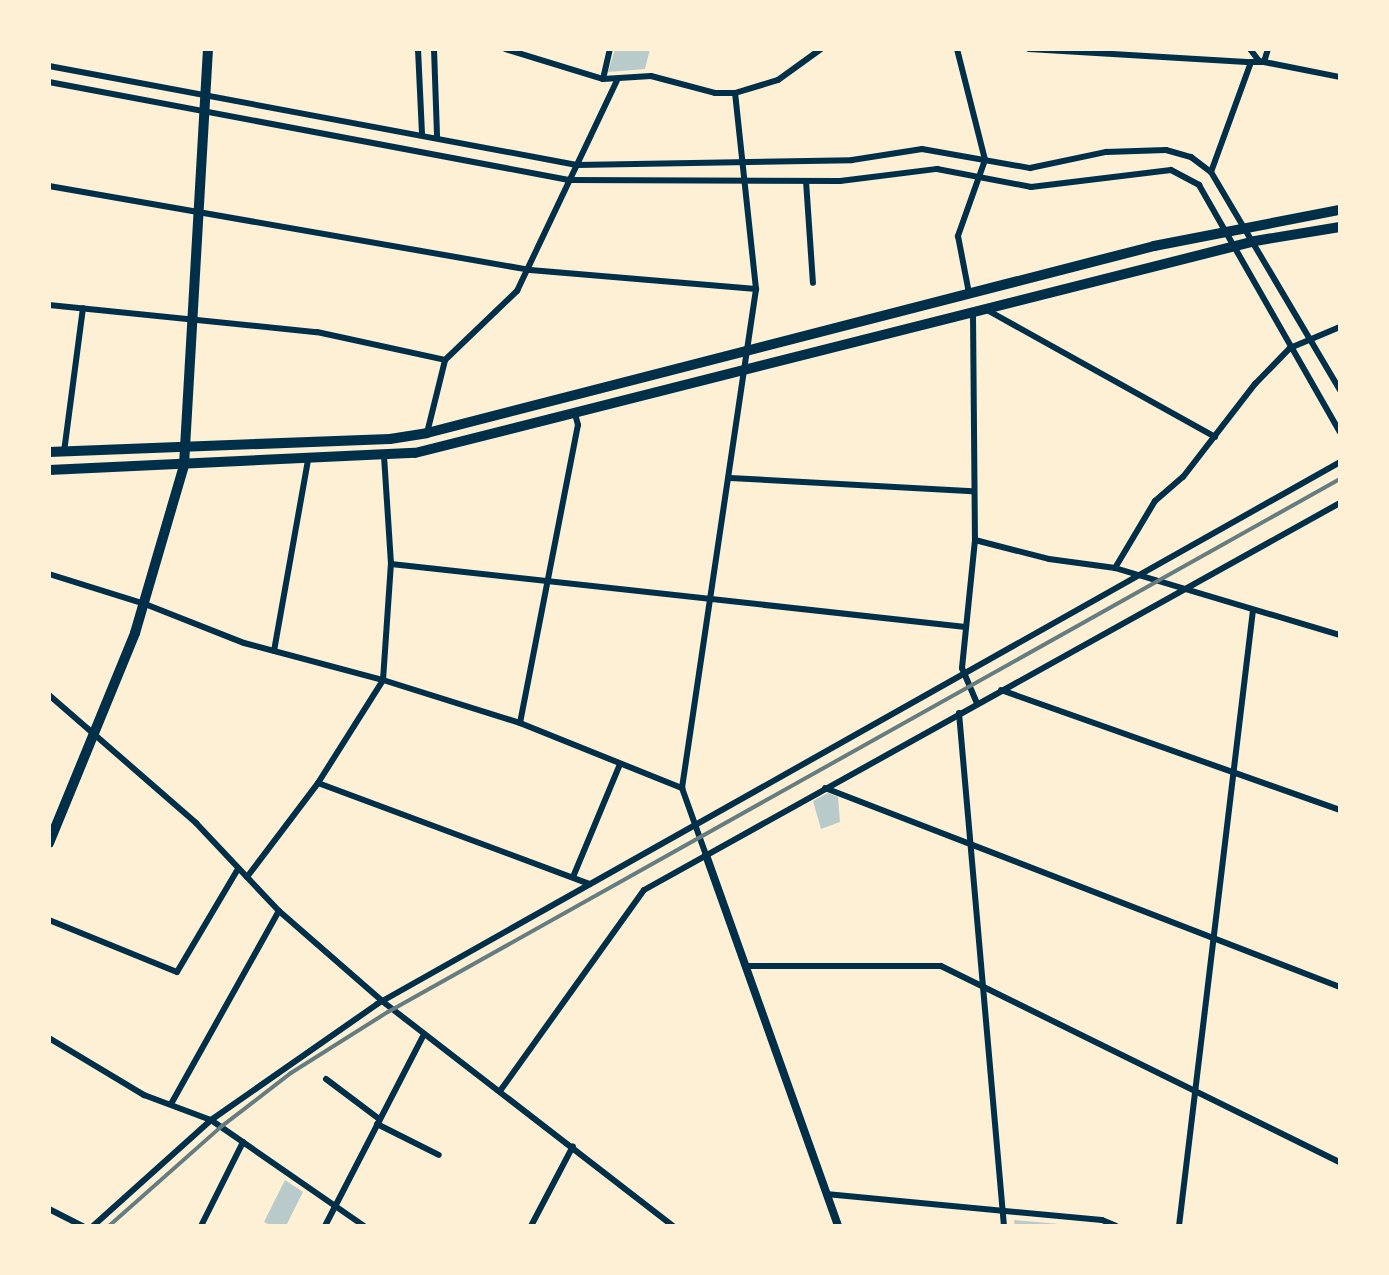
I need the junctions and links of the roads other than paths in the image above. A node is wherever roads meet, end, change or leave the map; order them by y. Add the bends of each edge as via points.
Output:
1 (208, 49) edge
2 (418, 49) edge
3 (434, 49) edge
4 (505, 49) edge
5 (611, 49) edge
6 (821, 49) edge
7 (957, 49) edge
8 (1029, 49) edge
9 (1250, 49) edge
10 (1268, 49) edge
11 (1258, 62) junction
12 (49, 66) edge
13 (1340, 76) edge
14 (603, 79) junction
15 (617, 80) junction
16 (49, 82) edge
17 (735, 93) junction
18 (205, 94) junction
19 (205, 109) junction
20 (422, 133) junction
21 (437, 136) junction
22 (985, 160) junction
23 (744, 162) junction
24 (577, 165) junction
25 (1211, 172) junction
26 (981, 178) junction
27 (569, 180) junction
28 (747, 181) junction
29 (806, 181) junction
30 (49, 186) edge
31 (1340, 210) edge
32 (200, 213) junction
33 (1246, 226) junction
34 (1340, 227) edge
35 (1225, 231) junction
36 (1255, 242) junction
37 (1234, 247) junction
38 (530, 270) junction
39 (813, 283) dead end
40 (756, 289) junction
41 (970, 294) junction
42 (49, 305) edge
43 (83, 308) junction
44 (987, 310) junction
45 (973, 314) junction
46 (195, 318) junction
47 (1340, 327) edge
48 (1308, 338) junction
49 (1290, 348) junction
50 (444, 360) junction
51 (748, 360) junction
52 (1340, 390) edge
53 (575, 414) junction
54 (1340, 432) edge
55 (427, 433) junction
56 (1215, 437) junction
57 (185, 447) junction
58 (49, 452) edge
59 (64, 452) junction
60 (384, 457) junction
61 (309, 460) junction
62 (1340, 462) edge
63 (184, 466) junction
64 (49, 470) edge
65 (730, 478) junction
66 (974, 491) junction
67 (1340, 503) edge
68 (975, 540) junction
69 (391, 564) junction
70 (1115, 568) junction
71 (49, 574) edge
72 (1143, 575) junction
73 (548, 581) junction
74 (1178, 590) junction
75 (711, 598) junction
76 (145, 604) junction
77 (1253, 610) junction
78 (966, 627) junction
79 (1340, 635) edge
80 (274, 651) junction
81 (963, 677) junction
82 (383, 680) junction
83 (1000, 690) junction
84 (49, 695) edge
85 (977, 703) junction
86 (959, 713) junction
87 (520, 723) junction
88 (94, 733) junction
89 (620, 764) junction
90 (1233, 773) junction
91 (318, 783) junction
92 (682, 788) junction
93 (825, 788) junction
94 (1340, 810) edge
95 (695, 827) junction
96 (49, 843) edge
97 (972, 847) junction
98 (706, 855) junction
99 (238, 869) junction
100 (247, 877) junction
101 (573, 877) junction
102 (590, 884) junction
103 (279, 911) junction
104 (49, 920) edge
105 (1213, 939) junction
106 (745, 967) junction
107 (1340, 987) edge
108 (985, 989) junction
109 (382, 1001) junction
110 (424, 1034) junction
111 (49, 1038) edge
112 (326, 1080) dead end
113 (500, 1091) junction
114 (1194, 1091) junction
115 (171, 1104) junction
116 (211, 1120) junction
117 (378, 1122) junction
118 (243, 1142) junction
119 (573, 1146) junction
120 (439, 1155) dead end
121 (1340, 1162) edge
122 (827, 1194) junction
123 (335, 1206) junction
124 (49, 1209) edge
125 (1002, 1209) junction
126 (83, 1226) edge
127 (93, 1226) edge
128 (201, 1226) edge
129 (325, 1226) edge
130 (363, 1226) edge
131 (531, 1226) edge
132 (674, 1226) edge
133 (838, 1226) edge
134 (1004, 1226) edge
135 (1116, 1226) edge
136 (1179, 1226) edge

1 - 18 main road
2 - 20 street
3 - 21 street
4 - 14 street
5 - 14 street
6 - 17 street via 778,79
7 - 22 street
8 - 11 street
9 - 11 street
10 - 11 street
11 - 13 street
11 - 25 street
12 - 18 street
14 - 15 street
15 - 17 street via 651,76 715,93
15 - 24 street
16 - 19 street
17 - 23 street
18 - 19 main road
18 - 20 street
19 - 27 street
19 - 32 main road
20 - 21 street
21 - 24 street
22 - 23 street via 922,149 852,160
22 - 25 street via 1030,168 1144,148 1191,157
22 - 26 street
23 - 24 street
23 - 28 street
24 - 27 street
25 - 33 street
26 - 29 street via 937,169
26 - 35 street via 1031,187 1171,170 1199,185
26 - 41 street via 958,236
27 - 28 street
27 - 38 street
28 - 29 street
28 - 40 street
29 - 39 street
30 - 32 street
31 - 33 main road
32 - 38 street
32 - 46 main road
33 - 35 main road
33 - 36 street
34 - 36 main road
35 - 37 street
35 - 41 main road
36 - 37 main road
36 - 48 street
37 - 44 main road
37 - 49 street
38 - 40 street
38 - 50 street via 517,291
40 - 51 street
41 - 51 main road
42 - 43 street
43 - 46 street
43 - 59 street
44 - 45 main road
44 - 56 street
45 - 51 main road
45 - 66 street
46 - 50 street via 317,332
46 - 57 main road
47 - 48 street
48 - 49 street
48 - 52 street
49 - 54 street
49 - 56 street via 1255,384
50 - 55 street
51 - 53 main road
51 - 55 main road
51 - 65 street
53 - 60 main road
53 - 73 street via 578,425
55 - 57 main road via 390,439
56 - 70 street via 1155,501
57 - 59 main road
57 - 63 main road
58 - 59 main road
60 - 61 main road
60 - 69 street
61 - 63 main road
61 - 80 street
62 - 72 street
63 - 64 main road
63 - 76 main road
65 - 66 street
65 - 75 street
66 - 68 street
67 - 74 street
68 - 70 street via 1049,559
68 - 78 street
69 - 73 street
69 - 82 street
70 - 72 street
71 - 76 street
72 - 74 street
72 - 81 street
73 - 75 street
73 - 87 street
74 - 77 street
74 - 83 street
75 - 78 street
75 - 92 street
76 - 80 street
76 - 88 main road
77 - 79 street
77 - 90 street
78 - 81 street
80 - 82 street
81 - 85 street
81 - 95 street
82 - 87 street
82 - 91 street
83 - 85 street
83 - 90 street
84 - 88 street
85 - 86 street
86 - 93 street
86 - 97 street
87 - 89 street
88 - 96 main road
88 - 99 street via 196,823
89 - 92 street
89 - 101 street
90 - 94 street
90 - 105 street
91 - 100 street
91 - 101 street
92 - 95 street
93 - 97 street
93 - 98 street
95 - 98 street
95 - 102 street
97 - 105 street
97 - 108 street
98 - 106 street
98 - 113 street via 643,890
99 - 100 street
99 - 104 street via 177,972
100 - 103 street
101 - 102 street
102 - 109 street
103 - 109 street
103 - 115 street
105 - 107 street
105 - 114 street
106 - 108 street via 941,966
106 - 122 street
108 - 114 street
108 - 125 street
109 - 110 street
109 - 116 street via 308,1048
110 - 113 street
110 - 117 street
111 - 115 street via 144,1095
112 - 117 street
113 - 119 street
114 - 121 street
114 - 136 street
115 - 116 street
116 - 118 street
116 - 127 street
117 - 120 street
117 - 123 street
118 - 123 street
118 - 128 street
119 - 131 street
119 - 132 street
122 - 125 street
122 - 133 street
123 - 129 street
123 - 130 street
124 - 126 street
125 - 134 street
125 - 135 street via 1102,1220

